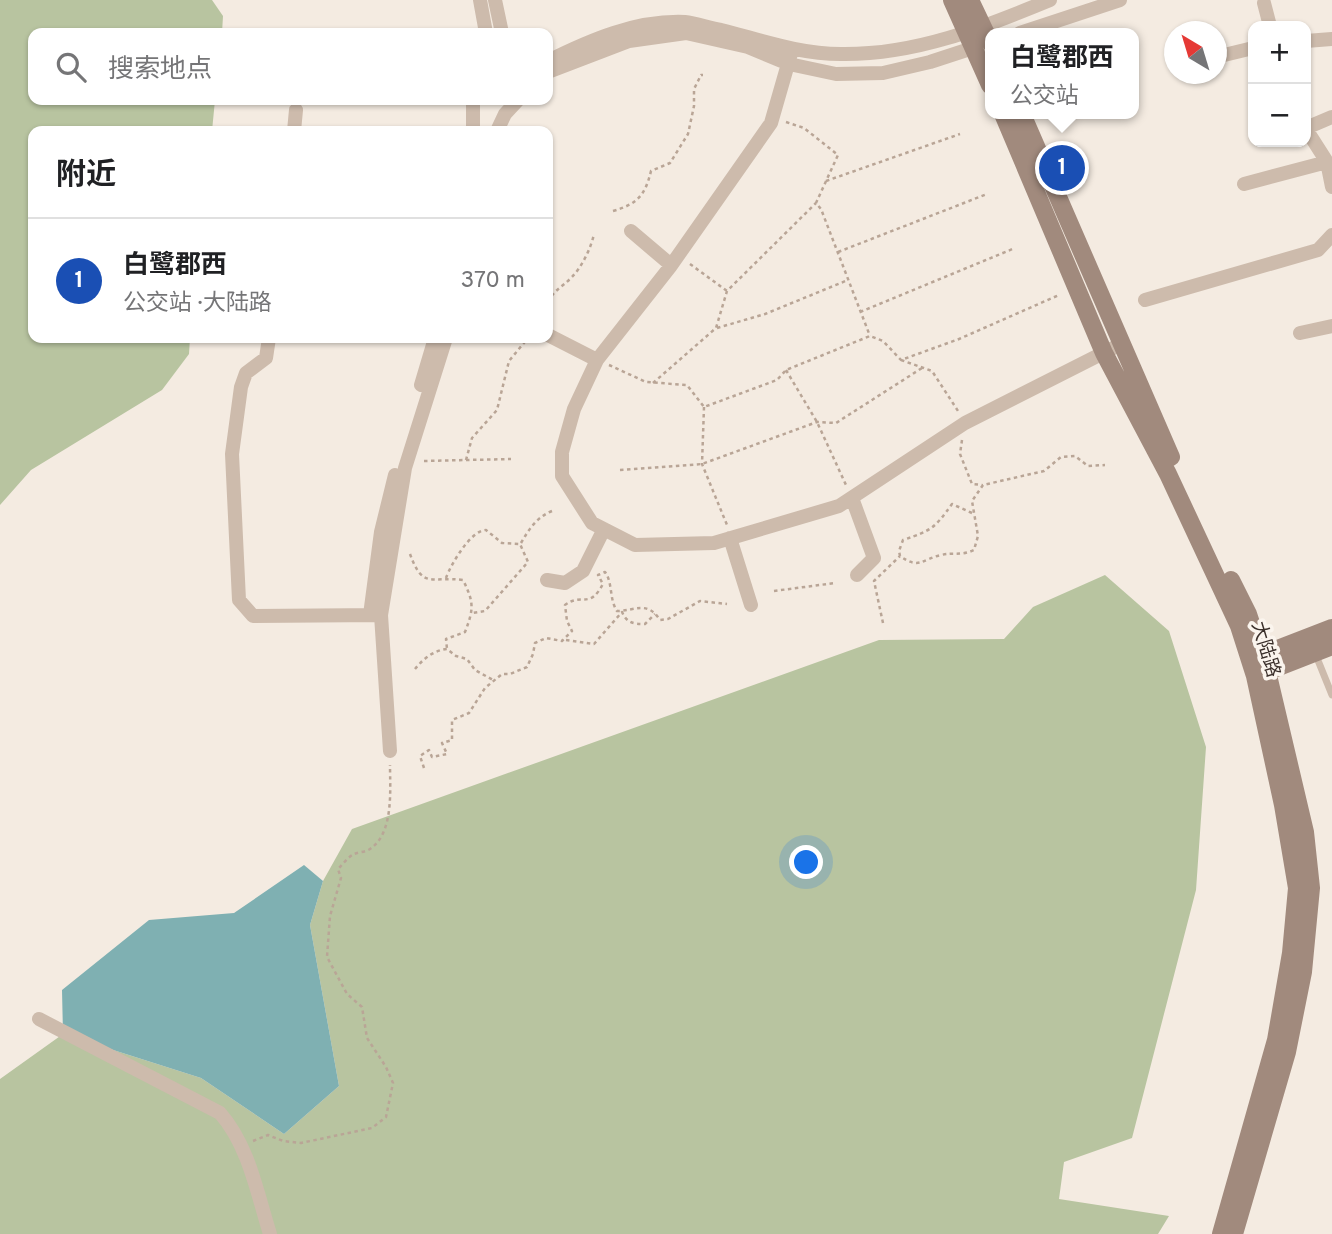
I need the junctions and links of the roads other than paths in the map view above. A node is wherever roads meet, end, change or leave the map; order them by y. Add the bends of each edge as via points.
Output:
1 (481, 0) edge
2 (495, 0) edge
3 (952, 0) edge
4 (970, 0) edge
5 (1050, 0) edge
6 (1120, 0) edge
7 (1264, 3) dead end
8 (1269, 21) edge
9 (485, 28) edge
10 (501, 28) edge
11 (999, 28) edge
12 (1035, 28) edge
13 (981, 38) edge
14 (1332, 39) edge
15 (1311, 41) edge
16 (1248, 49) edge
17 (1227, 54) edge
18 (790, 57) junction
19 (553, 58) edge
20 (985, 59) edge
21 (553, 70) edge
22 (472, 105) edge
23 (513, 105) edge
24 (296, 110) dead end
25 (1332, 117) edge
26 (1005, 119) edge
27 (1024, 119) edge
28 (294, 126) edge
29 (472, 126) edge
30 (500, 126) edge
31 (1311, 127) edge
32 (1311, 138) edge
33 (1330, 174) edge
34 (1244, 184) dead end
35 (631, 230) dead end
36 (1332, 235) edge
37 (678, 262) junction
38 (1145, 300) dead end
39 (1332, 326) edge
40 (1300, 333) dead end
41 (553, 338) edge
42 (268, 343) edge
43 (434, 343) edge
44 (444, 343) edge
45 (1121, 344) junction
46 (1104, 353) junction
47 (597, 360) junction
48 (852, 498) junction
49 (604, 529) junction
50 (731, 538) junction
51 (857, 575) dead end
52 (547, 580) dead end
53 (751, 605) dead end
54 (376, 615) junction
55 (1332, 628) edge
56 (1319, 645) edge
57 (1258, 665) junction
58 (1332, 695) edge
59 (390, 751) road end
60 (40, 1019) dead end
61 (270, 1234) edge
62 (1221, 1234) edge
63 (1234, 1234) edge

1 - 9 street
2 - 10 street
3 - 13 main road
4 - 13 main road
5 - 11 street
6 - 12 street
7 - 8 street
13 - 18 street via 880,54
13 - 20 main road
14 - 15 street
16 - 17 street
18 - 19 street via 743,35 686,22 626,30 588,41
18 - 21 street via 686,33 629,41
18 - 37 street via 771,123
22 - 29 street
23 - 30 street
24 - 28 street
25 - 31 street
26 - 46 main road, 大陆路
27 - 45 main road, 大陆路
32 - 33 street
33 - 34 street
35 - 37 street
36 - 38 street via 1318,250
37 - 47 street
39 - 40 street
41 - 47 street
42 - 54 street via 266,358 247,373 242,387 232,454 239,600 253,616
43 - 54 street via 381,532
44 - 54 street via 405,468
45 - 46 street
45 - 57 main road, 大陆路 via 1248,614
46 - 48 street via 965,423
46 - 57 main road, 大陆路
47 - 49 street via 573,409 562,452 562,476 592,523
48 - 50 street via 839,506
48 - 51 street via 874,558
49 - 50 street via 635,545 714,543
49 - 52 street via 583,571 565,583
50 - 53 street
54 - 59 street
55 - 56 main road
56 - 57 main road
56 - 58 lane
57 - 62 main road, 大陆路 via 1297,888 1276,1040
57 - 63 main road, 大陆路 via 1304,832 1311,888 1303,972 1287,1052
60 - 61 street via 219,1113 242,1146

